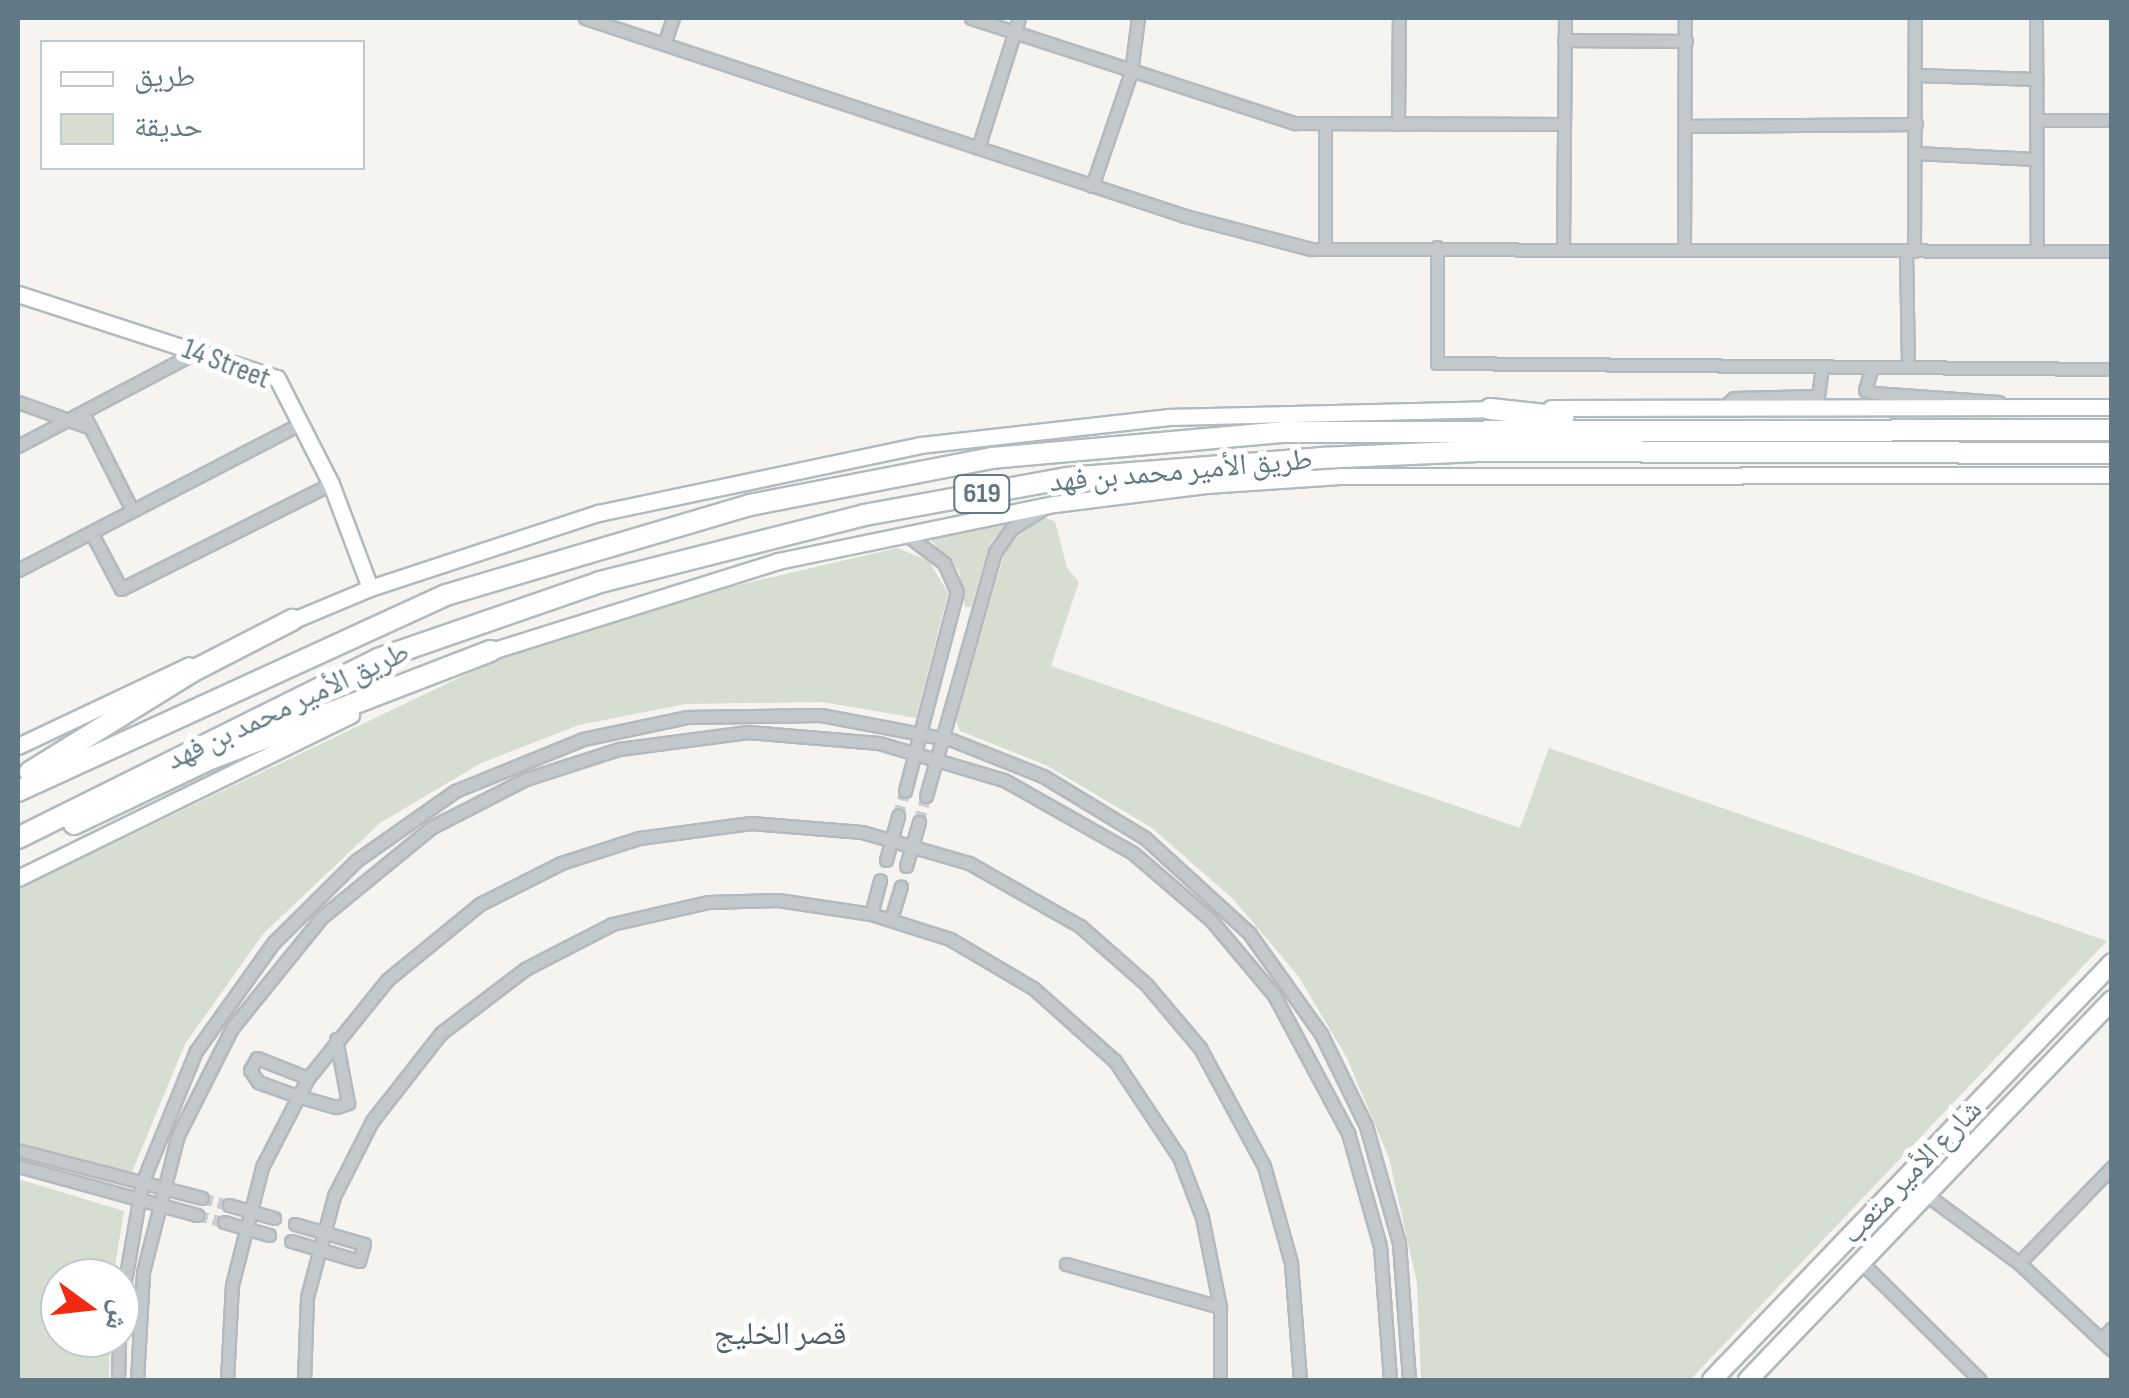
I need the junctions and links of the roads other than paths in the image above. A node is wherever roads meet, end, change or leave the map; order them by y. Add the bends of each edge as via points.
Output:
1 (585, 18) edge
2 (673, 18) edge
3 (971, 18) edge
4 (1019, 18) edge
5 (1138, 18) edge
6 (1398, 18) edge
7 (1564, 18) edge
8 (1685, 18) edge
9 (1915, 18) edge
10 (2036, 18) edge
11 (1016, 33) junction
12 (1564, 40) junction
13 (1686, 41) junction
14 (664, 44) junction
15 (1131, 72) junction
16 (1917, 75) junction
17 (2037, 79) junction
18 (2038, 120) junction
19 (2112, 120) edge
20 (1325, 124) junction
21 (1398, 124) junction
22 (1564, 124) junction
23 (1916, 124) junction
24 (1686, 126) junction
25 (978, 148) junction
26 (1915, 154) junction
27 (2036, 159) junction
28 (1092, 186) junction
29 (1437, 247) junction
30 (1564, 248) junction
31 (1684, 248) junction
32 (1325, 249) junction
33 (1910, 251) junction
34 (2038, 251) junction
35 (2112, 251) edge
36 (18, 294) edge
37 (198, 352) junction
38 (1872, 366) junction
39 (1908, 367) junction
40 (1822, 369) junction
41 (2112, 369) edge
42 (18, 402) edge
43 (1724, 407) junction
44 (2018, 407) junction
45 (2112, 407) edge
46 (1490, 408) junction
47 (83, 412) junction
48 (69, 419) junction
49 (300, 424) junction
50 (91, 428) junction
51 (1625, 428) junction
52 (2112, 430) edge
53 (18, 446) edge
54 (2112, 452) edge
55 (2112, 475) edge
56 (330, 484) junction
57 (1054, 504) junction
58 (132, 510) junction
59 (91, 532) junction
60 (901, 534) junction
61 (18, 570) edge
62 (370, 588) junction
63 (292, 620) junction
64 (490, 651) junction
65 (921, 733) junction
66 (942, 738) junction
67 (18, 746) edge
68 (916, 752) junction
69 (936, 756) junction
70 (18, 780) edge
71 (18, 791) edge
72 (906, 791) tunnel mouth
73 (926, 796) tunnel mouth
74 (898, 816) tunnel mouth
75 (918, 822) tunnel mouth
76 (18, 838) edge
77 (892, 839) junction
78 (912, 844) junction
79 (18, 850) edge
80 (886, 860) dead end
81 (906, 866) dead end
82 (18, 878) edge
83 (880, 880) dead end
84 (901, 886) dead end
85 (870, 914) junction
86 (891, 918) junction
87 (2112, 962) edge
88 (2112, 1000) edge
89 (336, 1040) junction
90 (308, 1078) junction
91 (297, 1096) junction
92 (18, 1150) edge
93 (18, 1166) edge
94 (2112, 1167) edge
95 (142, 1183) junction
96 (1899, 1185) junction
97 (161, 1188) junction
98 (1927, 1194) junction
99 (202, 1198) tunnel mouth
100 (138, 1200) junction
101 (156, 1205) junction
102 (229, 1206) tunnel mouth
103 (248, 1212) junction
104 (197, 1215) tunnel mouth
105 (274, 1218) dead end
106 (224, 1222) tunnel mouth
107 (296, 1224) dead end
108 (244, 1229) junction
109 (322, 1232) junction
110 (270, 1235) dead end
111 (290, 1241) dead end
112 (318, 1249) junction
113 (129, 1258) edge
114 (2019, 1263) junction
115 (1066, 1264) dead end
116 (1862, 1264) junction
117 (1220, 1307) junction
118 (2112, 1328) edge
119 (2101, 1340) junction
120 (2112, 1350) edge
121 (1752, 1379) edge
122 (137, 1380) edge
123 (228, 1380) edge
124 (304, 1380) edge
125 (1220, 1380) edge
126 (1300, 1380) edge
127 (1390, 1380) edge
128 (1409, 1380) edge
129 (1712, 1380) edge
130 (1980, 1380) edge

1 - 14 street
2 - 14 street
3 - 11 street
4 - 11 street
5 - 15 street
6 - 21 street
7 - 12 street
8 - 13 street
9 - 16 street
10 - 17 street
11 - 15 street
11 - 25 street
12 - 13 street
12 - 22 street
13 - 24 street
14 - 25 street
15 - 20 street via 1294,123
15 - 28 street
16 - 17 street
16 - 23 street
17 - 18 street
18 - 19 street
18 - 27 street
20 - 21 street
20 - 32 street
21 - 22 street
22 - 30 street
23 - 24 street
23 - 26 street
24 - 31 street
25 - 28 street
26 - 27 street
26 - 33 street
27 - 34 street
28 - 32 street via 1258,238
29 - 30 street
29 - 32 street
29 - 40 street via 1437,363
30 - 31 street
31 - 33 street
33 - 34 street
33 - 39 street
34 - 35 street
36 - 37 main road, 14 Street
37 - 47 street
37 - 49 main road, 14 Street via 278,378
38 - 39 street
38 - 40 street
38 - 44 street via 1864,390 1874,393
39 - 41 street
40 - 43 street via 1818,396 1749,396
42 - 48 street
43 - 44 main road
43 - 46 main road
44 - 45 main road
46 - 51 highway
46 - 62 main road via 1168,417 920,445 598,513
47 - 48 street
47 - 50 street
48 - 50 street
48 - 53 street
49 - 56 main road, 14 Street
49 - 58 street
50 - 58 street
51 - 52 highway, طريق الأمير محمد بن فهد / 619
51 - 71 highway, طريق الأمير محمد بن فهد / 619 via 1283,432 1167,442 992,458 750,505 446,595
54 - 76 highway, طريق الأمير محمد بن فهد / 619 via 1478,451 1320,458 1068,478 864,515 600,582 378,659
55 - 57 main road via 1340,476
56 - 59 street via 120,589
56 - 62 main road, 14 Street
57 - 60 main road
57 - 66 street via 1011,530 995,552
58 - 59 street
59 - 61 street
60 - 64 main road via 680,588
60 - 65 street via 944,563 957,592
62 - 63 main road
63 - 67 main road
63 - 70 highway via 190,672
64 - 79 highway via 208,760
64 - 82 main road
65 - 66 street
65 - 68 street
65 - 95 street via 821,715 687,717 550,749 422,811 308,904 239,986 178,1088
66 - 69 street
66 - 128 street via 1043,776 1145,838 1224,907 1289,984 1337,1063 1378,1162 1403,1270
68 - 69 street
68 - 72 street
68 - 97 street via 819,734 689,736 556,767 432,827 322,917 254,997 195,1096
69 - 73 street
69 - 127 street via 1035,794 1134,853 1211,920 1274,995 1328,1087 1360,1167 1386,1287
74 - 77 street
75 - 78 street
77 - 78 street
77 - 80 street
77 - 89 street via 751,823 671,831 587,852 507,888 454,922 387,980
78 - 81 street
78 - 126 street via 995,875 1080,926 1146,984 1200,1048 1240,1114 1274,1195 1296,1297
83 - 85 street
84 - 86 street
85 - 86 street
85 - 109 street via 801,902 708,902 612,924 543,958 457,1019 414,1064 372,1121
86 - 117 street via 950,939 1009,972 1115,1061 1186,1172 1212,1252
87 - 96 main road, شارع الأمير متعب
88 - 98 main road, شارع الأمير متعب
89 - 90 street
89 - 91 street via 348,1103 336,1107
90 - 91 street
90 - 91 street via 257,1058 250,1070 258,1082
91 - 103 street
92 - 95 street
93 - 100 street
94 - 114 street
95 - 97 street
95 - 100 street
96 - 116 main road via 1800,1300 1796,1314
96 - 129 main road, شارع الأمير متعب
97 - 99 street
97 - 101 street
98 - 114 street
98 - 116 main road, شارع الأمير متعب
100 - 101 street
100 - 113 street
101 - 104 street
101 - 122 street via 143,1272
102 - 103 street
103 - 105 street
103 - 108 street
106 - 108 street
107 - 109 street
108 - 110 street
108 - 123 street via 230,1305
109 - 112 street
109 - 112 street via 364,1244 359,1261
111 - 112 street
112 - 124 street via 305,1314
114 - 119 street
115 - 117 street
116 - 121 main road, شارع الأمير متعب
116 - 130 street
117 - 125 street
118 - 119 street
119 - 120 street

